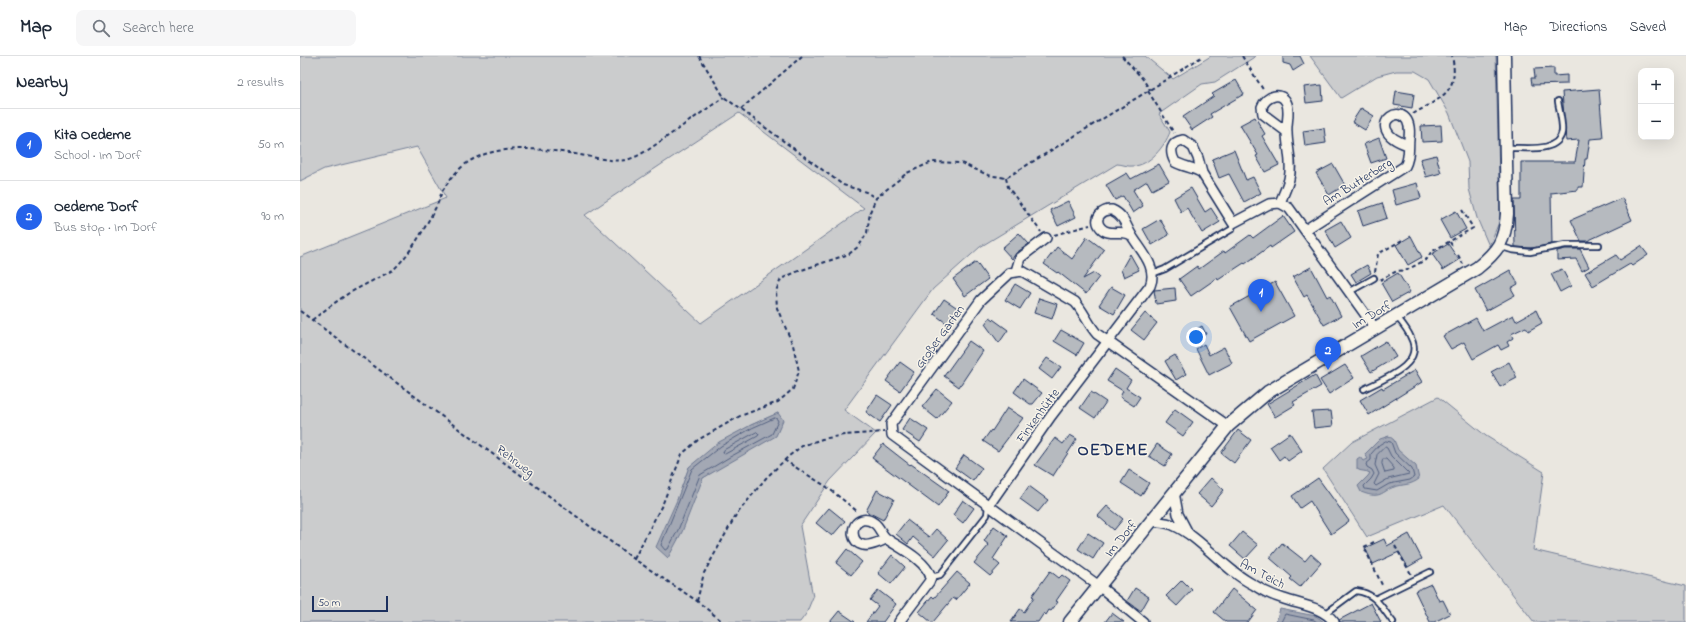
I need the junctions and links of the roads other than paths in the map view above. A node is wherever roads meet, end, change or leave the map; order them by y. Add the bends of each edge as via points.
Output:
1 (1504, 56) edge
2 (1558, 101) dead end
3 (1286, 132) junction
4 (1408, 146) junction
5 (1505, 148) junction
6 (1202, 173) junction
7 (1280, 203) junction
8 (1233, 223) junction
9 (1305, 230) junction
10 (1131, 235) junction
11 (1046, 238) road end
12 (1599, 245) dead end
13 (1499, 246) junction
14 (1016, 271) junction
15 (1152, 274) junction
16 (1374, 278) road end
17 (1349, 292) junction
18 (1396, 315) junction
19 (1375, 328) junction
20 (1107, 342) junction
21 (1364, 389) dead end
22 (1228, 426) junction
23 (1174, 492) junction
24 (988, 505) junction
25 (1151, 521) junction
26 (1188, 533) junction
27 (887, 539) junction
28 (1430, 572) dead end
29 (931, 577) junction
30 (1099, 586) junction
31 (1375, 599) junction
32 (1325, 614) junction
33 (899, 622) edge
34 (1070, 622) edge
35 (1143, 622) edge
36 (1334, 622) edge
37 (1393, 622) edge

1 - 5 street, Im Dorf
2 - 5 lane via 1562,131 1556,143 1547,147
3 - 3 street via 1287,104 1278,96 1268,98 1262,107 1263,114
3 - 7 street via 1291,166
4 - 4 street, Am Butterberg via 1410,130 1406,118 1396,114 1391,116 1385,124 1386,131 1399,143
4 - 9 street, Am Butterberg via 1408,161 1398,172
5 - 13 street, Im Dorf via 1506,230
6 - 6 street via 1193,147 1183,140 1177,141 1171,151 1175,162
6 - 8 street
7 - 8 street via 1269,204
7 - 9 street via 1289,208
8 - 15 lane via 1232,229 1165,269
9 - 17 street
10 - 10 street via 1122,217 1112,210 1100,214 1098,223 1101,228 1110,233
10 - 15 street via 1144,252
11 - 14 street via 1020,258
12 - 13 lane via 1565,245 1530,252
13 - 18 street, Im Dorf via 1490,258 1477,268
14 - 20 street via 1022,271 1075,302 1089,325
14 - 24 street, Großer Garten via 1010,272 981,300 891,424 892,435
15 - 20 street, Finkenhütte via 1150,286
16 - 17 lane
17 - 19 street
18 - 19 street, Im Dorf
18 - 21 lane via 1411,337 1414,346 1413,356 1403,367
19 - 22 street, Im Dorf via 1268,392
20 - 22 street
20 - 24 street, Finkenhütte
22 - 23 street, Im Dorf
23 - 25 street, Im Dorf
23 - 26 street, Am Teich via 1178,514
24 - 29 lane via 987,515 940,576
24 - 30 street
25 - 26 street, Am Teich via 1172,524
25 - 30 street, Im Dorf
26 - 32 street, Am Teich via 1232,572 1254,586
27 - 27 street via 865,546 858,544 854,539 854,527 863,520 869,520
27 - 29 street via 929,571
28 - 31 lane
29 - 33 street
30 - 34 street, Im Dorf
30 - 35 street
31 - 32 lane via 1364,592 1356,591
31 - 37 lane
32 - 36 street, Am Teich

